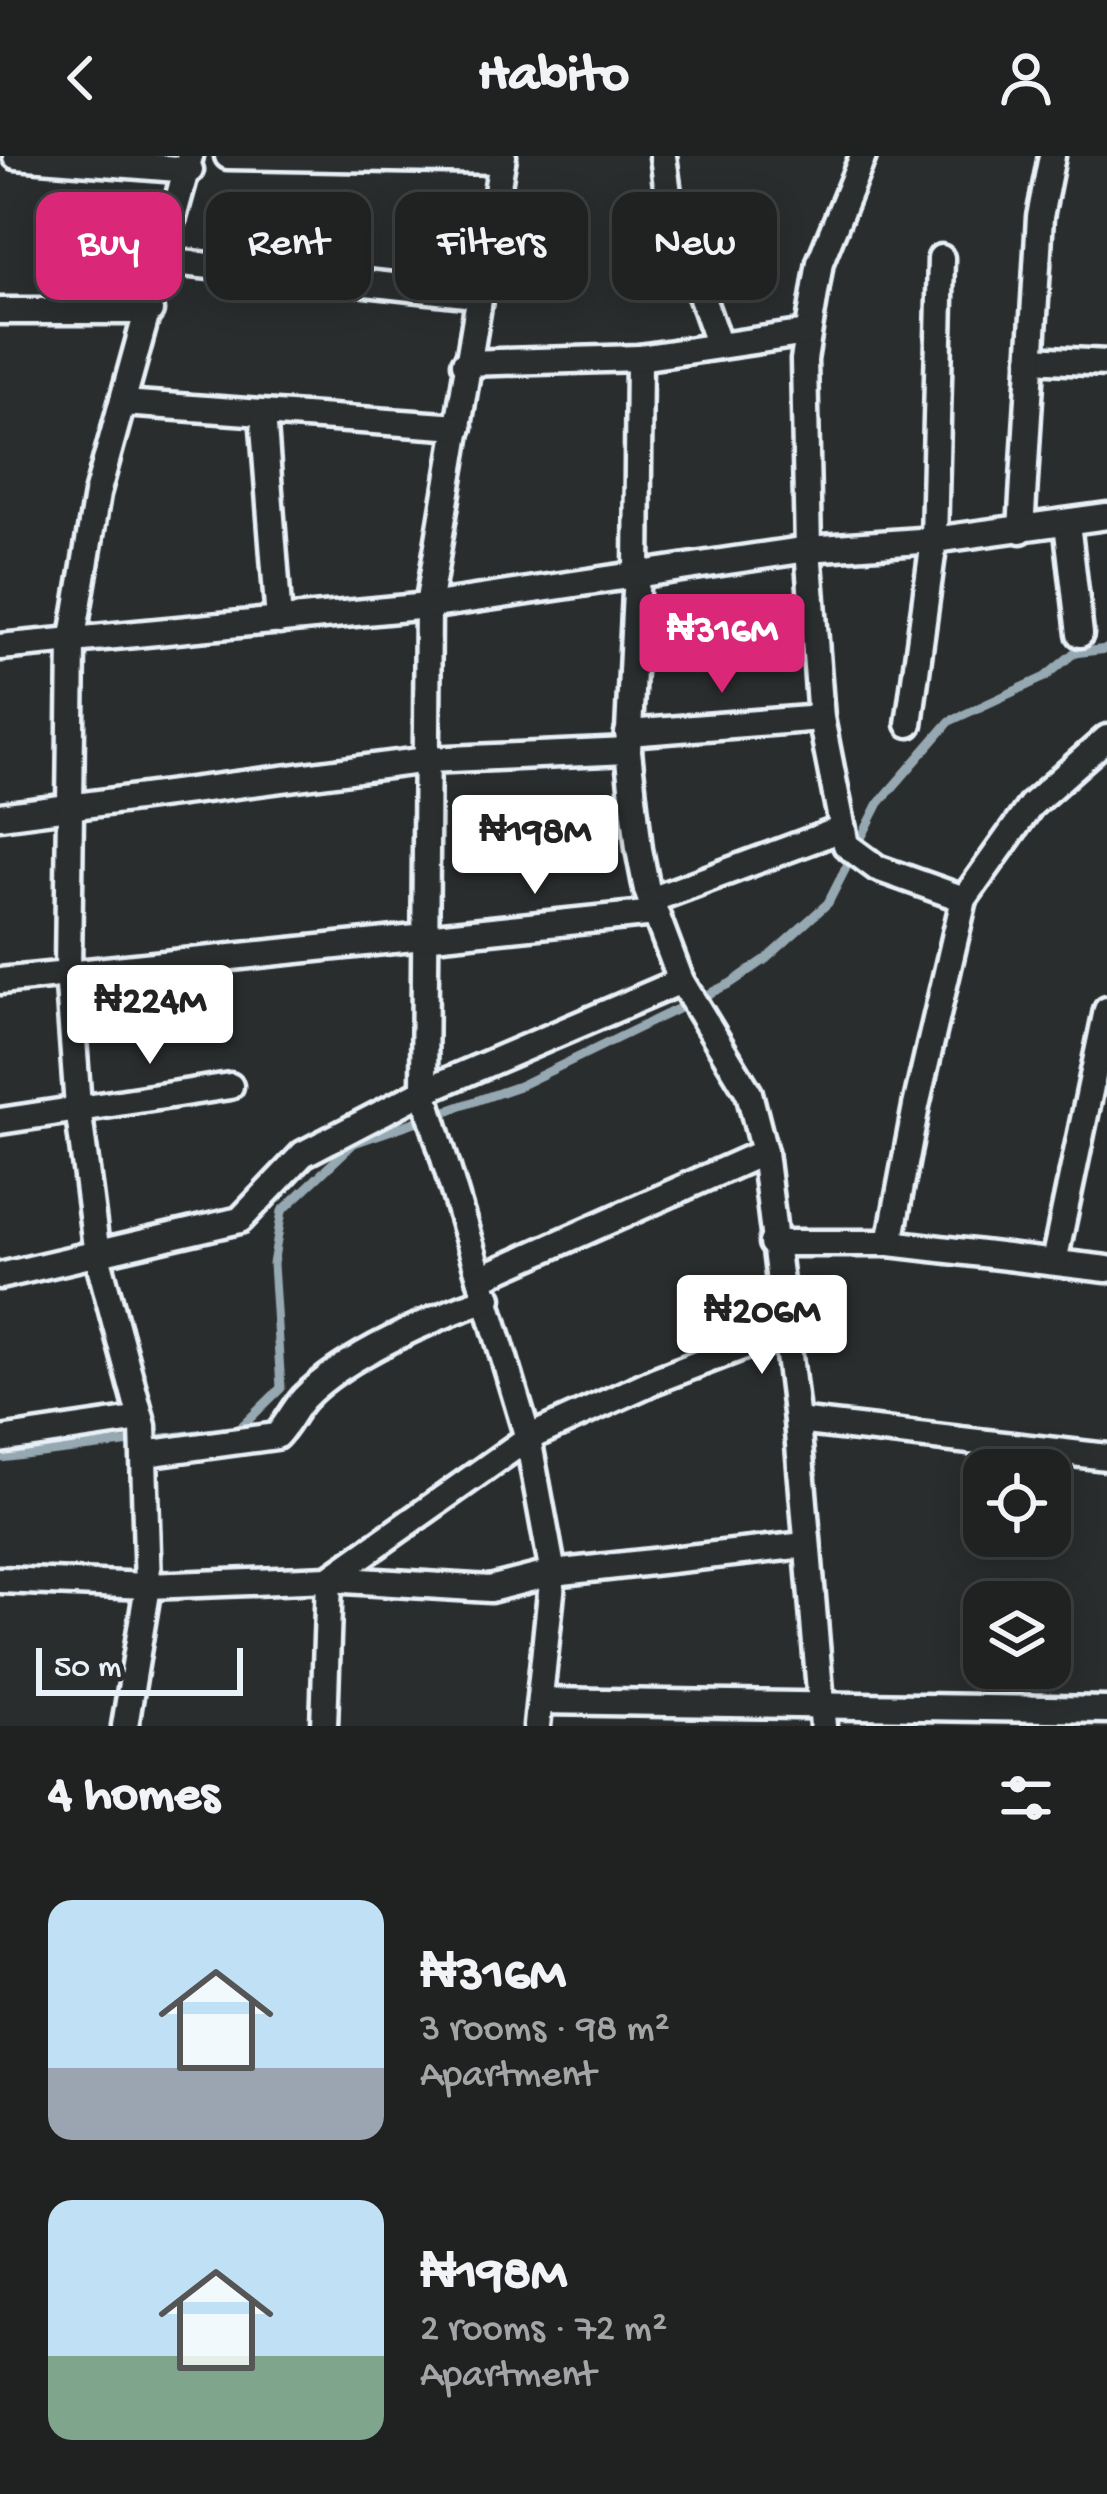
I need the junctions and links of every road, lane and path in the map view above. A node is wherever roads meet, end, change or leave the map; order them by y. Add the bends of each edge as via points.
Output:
1 (16, 156) edge
2 (228, 156) edge
3 (663, 156) edge
4 (863, 156) edge
5 (1052, 156) edge
6 (502, 159) edge
7 (190, 163) edge
8 (496, 192) edge
9 (182, 193) edge
10 (941, 258) dead end
11 (182, 263) edge
12 (395, 286) edge
13 (153, 300) edge
14 (475, 300) edge
15 (0, 311) edge
16 (150, 311) junction
17 (807, 333) junction
18 (719, 346) junction
19 (639, 358) junction
20 (1031, 359) junction
21 (465, 363) junction
22 (1107, 363) edge
23 (123, 404) junction
24 (262, 414) junction
25 (459, 428) junction
26 (1107, 516) edge
27 (1067, 523) junction
28 (1021, 530) junction
29 (934, 540) junction
30 (808, 550) junction
31 (637, 572) junction
32 (428, 606) junction
33 (279, 621) junction
34 (1081, 634) dead end
35 (72, 643) junction
36 (0, 647) edge
37 (821, 718) junction
38 (908, 724) dead end
39 (1107, 738) edge
40 (628, 742) junction
41 (427, 760) junction
42 (71, 809) junction
43 (0, 816) edge
44 (839, 830) junction
45 (964, 899) junction
46 (653, 907) junction
47 (422, 939) junction
48 (68, 972) junction
49 (0, 981) edge
50 (684, 986) junction
51 (1107, 1010) edge
52 (230, 1086) dead end
53 (424, 1093) junction
54 (78, 1107) junction
55 (0, 1120) edge
56 (764, 1152) junction
57 (772, 1244) junction
58 (890, 1244) junction
59 (97, 1255) junction
60 (1054, 1262) junction
61 (1107, 1268) edge
62 (0, 1276) edge
63 (486, 1288) junction
64 (786, 1330) junction
65 (797, 1420) junction
66 (143, 1437) junction
67 (528, 1438) junction
68 (0, 1440) edge
69 (1107, 1456) edge
70 (805, 1545) junction
71 (553, 1573) junction
72 (329, 1579) junction
73 (0, 1580) edge
74 (148, 1586) junction
75 (1107, 1710) edge
76 (540, 1713) edge
77 (823, 1717) edge
78 (125, 1726) edge
79 (324, 1726) edge

1 - 7 street
2 - 6 street
3 - 18 street via 670,208
4 - 17 street via 820,262
5 - 20 street
6 - 8 street
7 - 9 street
10 - 29 street
11 - 12 street
13 - 16 street
14 - 21 street
15 - 16 street
16 - 23 street
17 - 18 street
17 - 30 street
18 - 19 street
19 - 21 street
19 - 31 street
20 - 22 street
20 - 28 street
21 - 25 street
23 - 24 street
23 - 35 street via 97,494
24 - 25 street
24 - 33 street
25 - 32 street
26 - 27 street
27 - 28 street
27 - 34 street
28 - 29 street
29 - 30 street
29 - 38 street
30 - 31 street
30 - 37 street
31 - 32 street
31 - 40 street
32 - 33 street
32 - 41 street
33 - 35 street
35 - 36 street
35 - 42 street
37 - 40 street
37 - 44 street
39 - 45 street via 1031,806
40 - 41 street
40 - 46 street
41 - 42 street
41 - 47 street
42 - 43 street
42 - 48 street
44 - 45 street via 858,858
44 - 46 street
45 - 58 street
46 - 47 street
46 - 50 street
47 - 48 street
47 - 53 street
48 - 49 street
48 - 54 street
50 - 53 street
50 - 56 street via 749,1093
51 - 60 street
52 - 54 street
53 - 59 street via 303,1154 240,1220
53 - 63 street
54 - 55 street
54 - 59 street
56 - 57 street
56 - 63 street
57 - 58 street
57 - 64 street
58 - 60 street
59 - 62 street
59 - 66 street
60 - 61 street
63 - 66 street via 328,1379 276,1436
63 - 67 street
64 - 65 street
64 - 67 street
65 - 69 street
65 - 70 street
66 - 68 street
66 - 74 street
67 - 71 street
67 - 72 street
70 - 71 street
70 - 77 street
71 - 72 street via 490,1589
71 - 76 street
72 - 74 street
72 - 79 street
73 - 74 street
74 - 78 street
75 - 77 street
76 - 77 street

